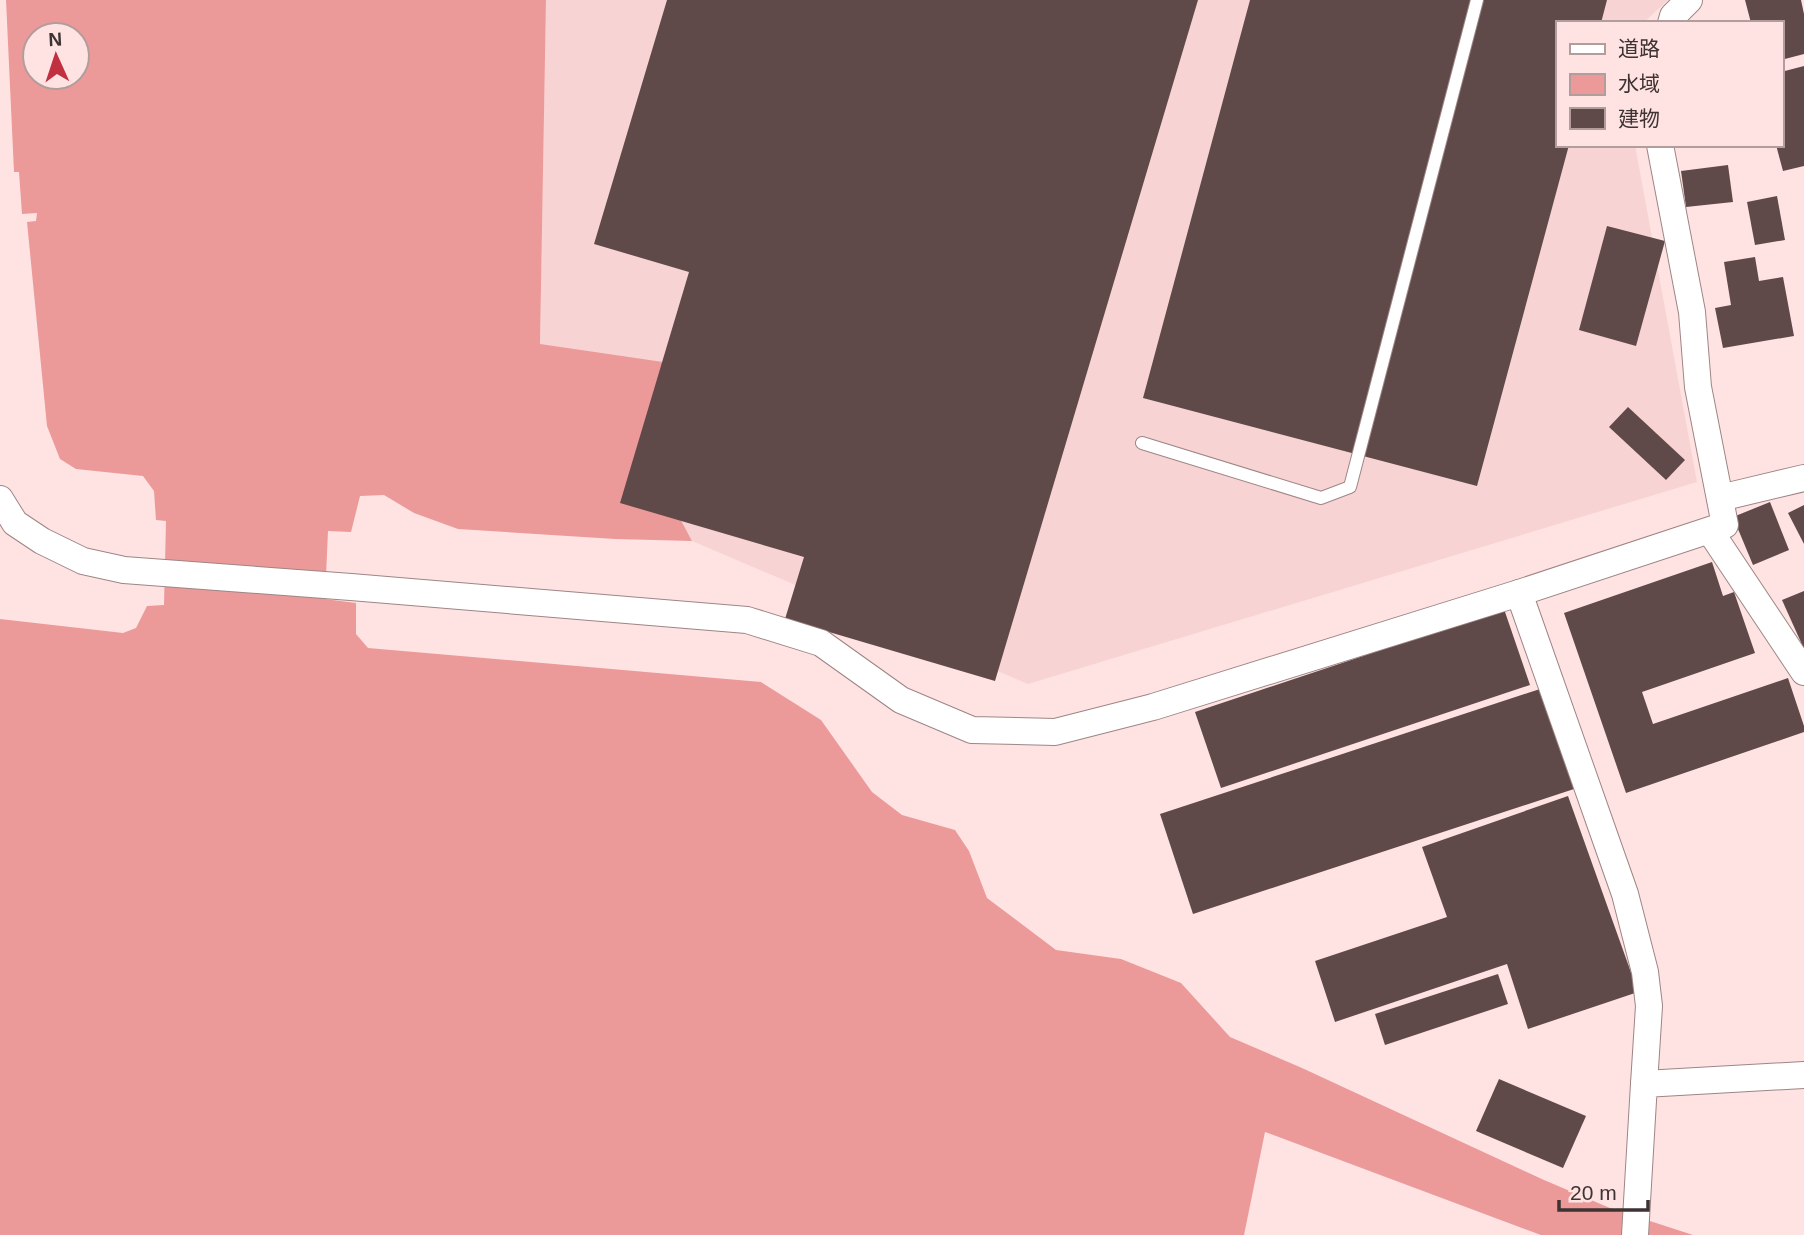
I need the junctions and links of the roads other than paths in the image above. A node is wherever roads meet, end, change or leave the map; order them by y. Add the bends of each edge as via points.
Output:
1 (1477, 0) edge
2 (1689, 0) edge
3 (1672, 21) edge
4 (1660, 147) edge
5 (1142, 443) dead end
6 (1804, 478) edge
7 (1720, 498) junction
8 (0, 499) edge
9 (1710, 531) junction
10 (1518, 593) junction
11 (1804, 672) edge
12 (1804, 1075) edge
13 (1644, 1084) junction
14 (1635, 1222) edge

1 - 5 lane via 1350,487 1321,498
2 - 3 street
4 - 7 street via 1692,312 1698,387
6 - 7 street
7 - 9 street via 1725,525
8 - 10 street via 15,523 42,541 83,561 124,570 747,620 821,643 901,700 972,730 1055,732 1153,707
9 - 10 street
9 - 11 street
10 - 13 street via 1629,907 1649,1006
12 - 13 street
13 - 14 street

